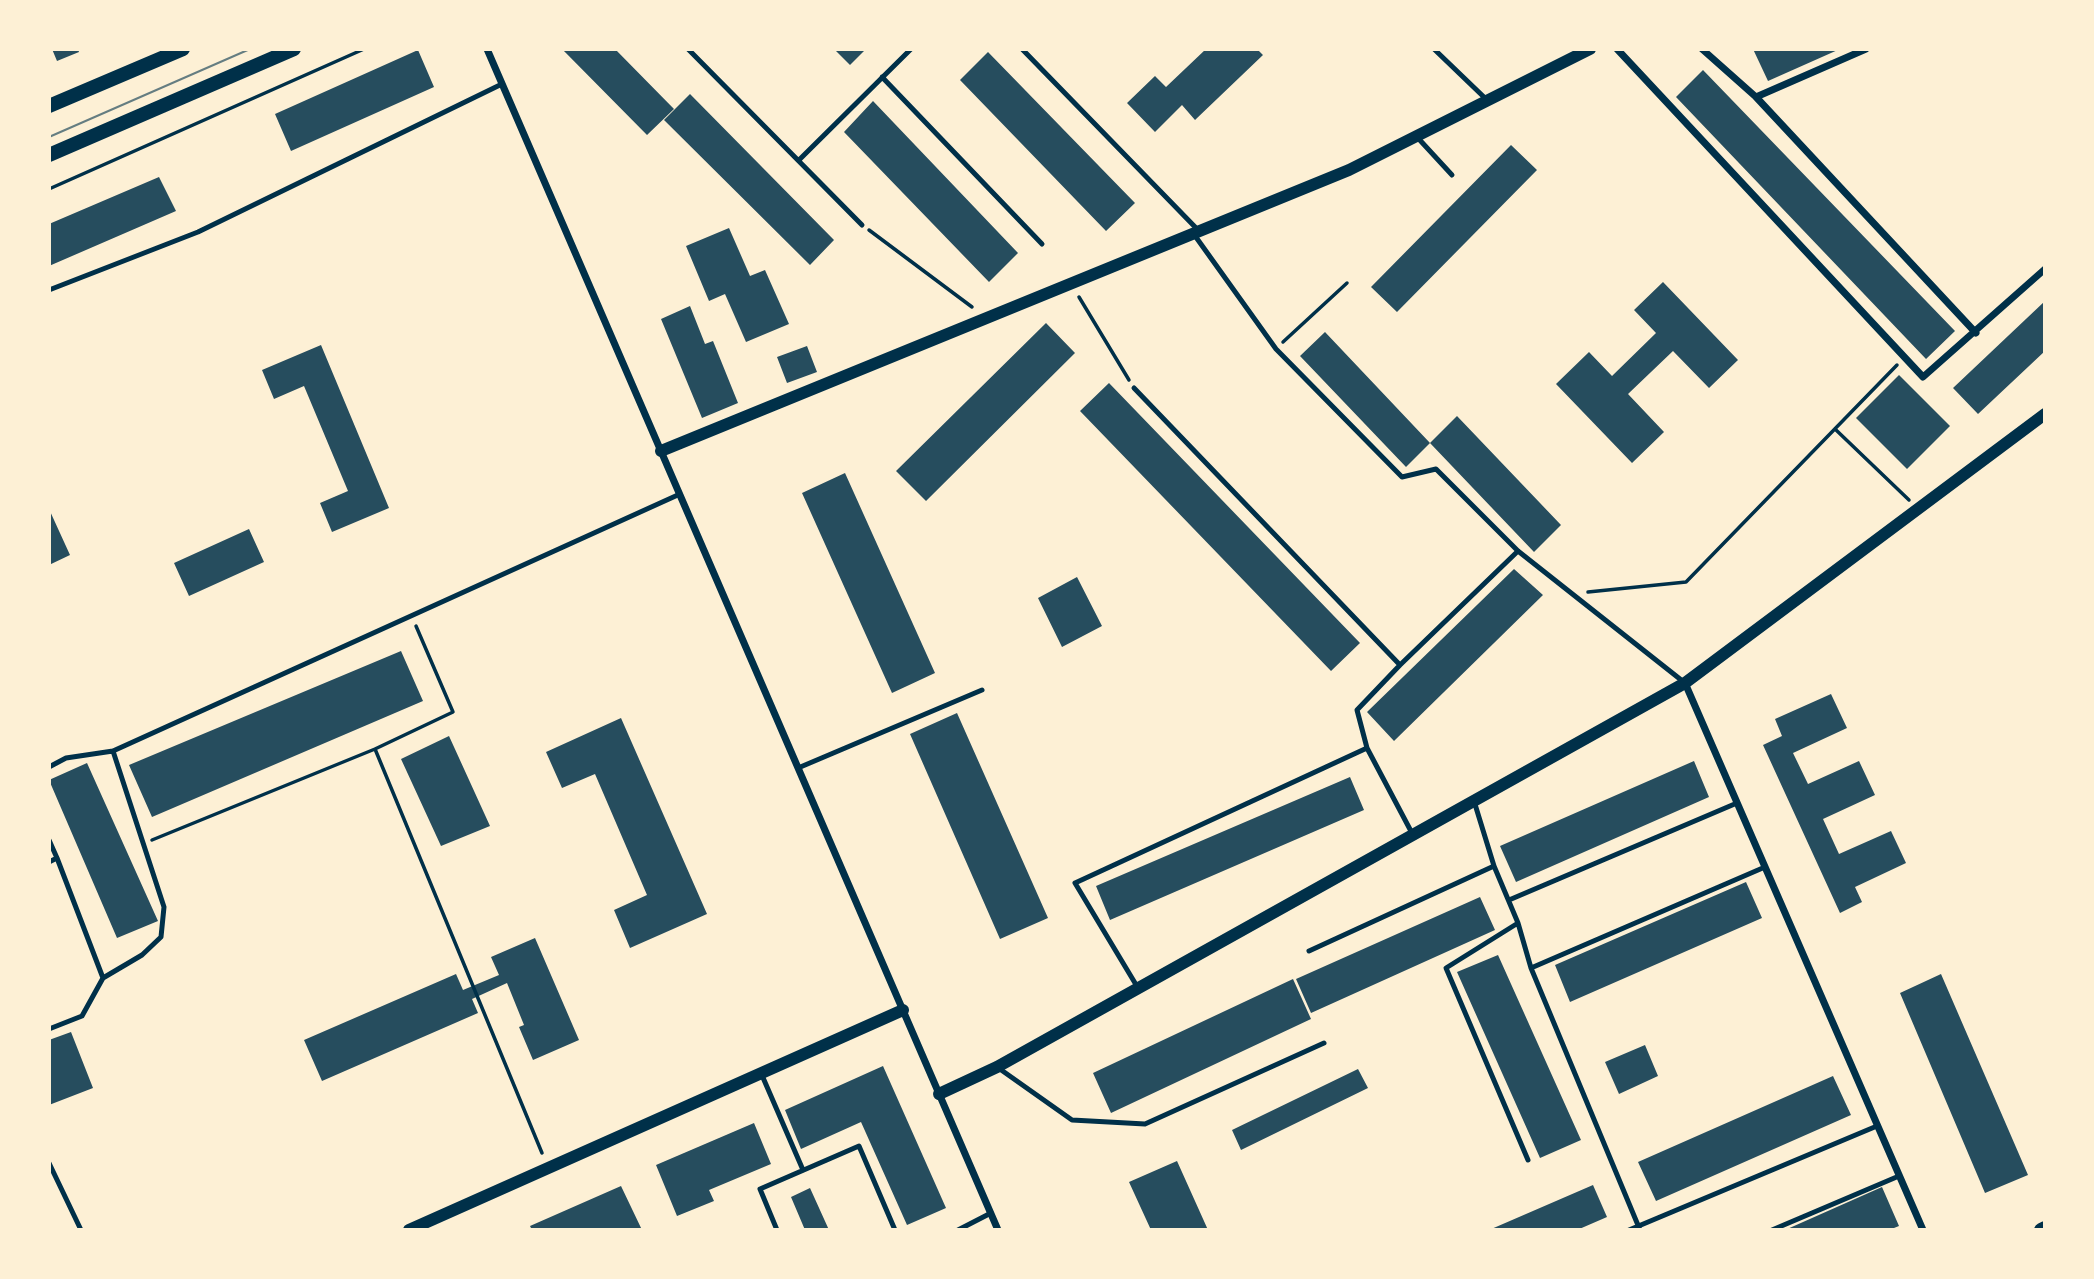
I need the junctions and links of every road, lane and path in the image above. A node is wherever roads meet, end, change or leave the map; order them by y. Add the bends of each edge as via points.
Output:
1 (183, 49) edge
2 (294, 49) edge
3 (364, 49) edge
4 (487, 49) edge
5 (688, 49) edge
6 (911, 49) edge
7 (1022, 49) edge
8 (1434, 49) edge
9 (1590, 49) edge
10 (1617, 49) edge
11 (1702, 49) edge
12 (1866, 49) edge
13 (882, 77) junction
14 (502, 84) junction
15 (1756, 97) junction
16 (1489, 102) junction
17 (49, 106) edge
18 (1417, 137) junction
19 (49, 155) edge
20 (799, 160) junction
21 (1452, 176) dead end
22 (49, 189) edge
23 (862, 225) joint
24 (1196, 232) junction
25 (1042, 244) dead end
26 (2045, 269) edge
27 (1071, 283) junction
28 (1347, 283) dead end
29 (49, 290) edge
30 (986, 318) junction
31 (1976, 333) junction
32 (1276, 349) junction
33 (1904, 357) junction
34 (1134, 388) joint
35 (2045, 414) edge
36 (1835, 429) junction
37 (661, 451) junction
38 (680, 494) junction
39 (1918, 509) junction
40 (1518, 551) junction
41 (1572, 594) junction
42 (411, 616) junction
43 (1400, 665) junction
44 (1685, 683) junction
45 (982, 690) dead end
46 (1367, 748) junction
47 (374, 749) junction
48 (113, 751) junction
49 (49, 767) edge
50 (798, 768) junction
51 (1474, 801) junction
52 (1737, 803) junction
53 (1413, 835) junction
54 (49, 840) edge
55 (143, 844) junction
56 (57, 858) junction
57 (49, 862) edge
58 (1494, 866) junction
59 (1765, 867) junction
60 (1509, 900) junction
61 (1518, 923) junction
62 (1309, 951) dead end
63 (1531, 968) junction
64 (103, 978) junction
65 (1138, 988) junction
66 (903, 1010) junction
67 (49, 1029) edge
68 (1324, 1043) dead end
69 (997, 1067) junction
70 (761, 1073) junction
71 (939, 1094) junction
72 (1877, 1126) junction
73 (1528, 1160) dead end
74 (49, 1163) edge
75 (548, 1168) junction
76 (803, 1170) junction
77 (1899, 1176) junction
78 (991, 1213) junction
79 (1639, 1228) edge
80 (81, 1230) edge
81 (410, 1230) edge
82 (777, 1230) edge
83 (895, 1230) edge
84 (958, 1230) edge
85 (998, 1230) edge
86 (1629, 1230) edge
87 (1772, 1230) edge
88 (1923, 1230) edge

1 - 17 main road
2 - 19 main road
3 - 22 path
4 - 14 street
5 - 20 lane
6 - 13 lane
7 - 24 lane
8 - 16 lane
9 - 16 street
10 - 33 street
11 - 15 street
12 - 15 street
13 - 20 lane
13 - 25 lane
14 - 29 lane via 198,232
14 - 37 street
15 - 31 street
16 - 18 street
18 - 21 lane
18 - 24 street
20 - 23 lane
23 - 30 path
24 - 27 street
24 - 32 lane
26 - 31 street
27 - 30 street
27 - 34 path
28 - 32 path
30 - 37 street
31 - 33 street via 1923,377
32 - 40 lane via 1402,477 1436,469
33 - 36 path
34 - 43 lane
35 - 39 street
36 - 39 path
36 - 41 path via 1686,582
37 - 38 street
38 - 42 lane
38 - 50 street
39 - 44 street
40 - 41 lane
40 - 43 lane
41 - 44 lane
42 - 47 path via 453,712
42 - 48 lane
43 - 46 lane via 1357,710
44 - 51 street
44 - 52 street
45 - 50 lane
46 - 53 lane
46 - 65 lane via 1075,883
47 - 55 path
47 - 75 path
48 - 49 lane via 66,758
48 - 55 lane
50 - 66 street
51 - 53 street
51 - 58 lane
52 - 59 street
52 - 60 lane
53 - 65 street
54 - 56 lane
55 - 64 lane via 163,907 161,937 142,955
56 - 57 lane
56 - 64 lane
58 - 60 lane
58 - 62 lane
59 - 63 lane
59 - 72 street
60 - 61 lane
61 - 63 lane
61 - 73 lane via 1446,968
63 - 79 lane
64 - 67 lane via 82,1016
65 - 69 street
66 - 70 street
66 - 71 street
68 - 69 lane via 1145,1124 1072,1119
69 - 71 street
70 - 75 street
70 - 76 lane
71 - 78 street
72 - 77 street
72 - 79 lane
74 - 80 lane
75 - 81 street
76 - 82 lane via 760,1189
76 - 83 lane via 859,1146
77 - 87 lane
77 - 88 street
78 - 84 lane
78 - 85 street
79 - 86 lane

